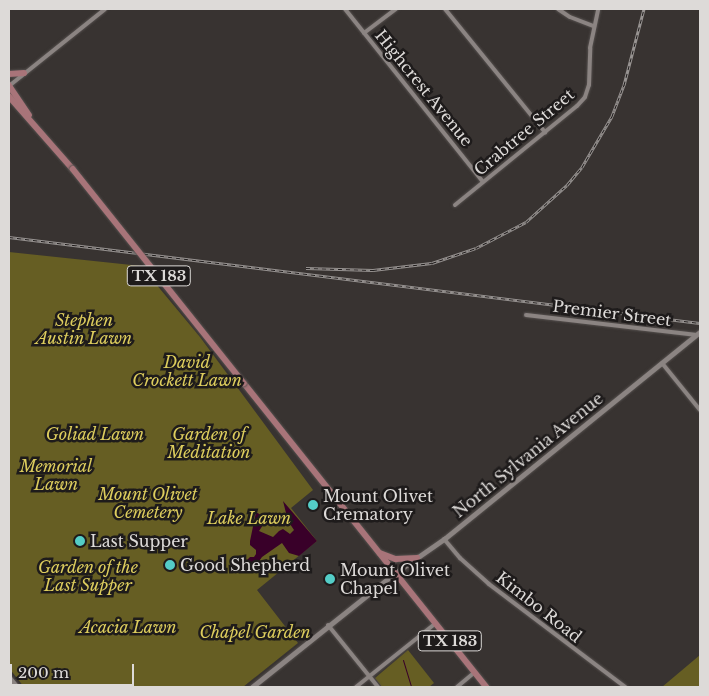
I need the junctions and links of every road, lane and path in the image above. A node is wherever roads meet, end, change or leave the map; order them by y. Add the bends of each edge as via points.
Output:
1 (105, 9) edge
2 (344, 9) edge
3 (396, 9) edge
4 (445, 9) edge
5 (558, 9) edge
6 (598, 9) edge
7 (594, 26) junction
8 (364, 34) junction
9 (24, 73) junction
10 (9, 74) edge
11 (9, 86) edge
12 (9, 96) edge
13 (34, 123) junction
14 (545, 132) junction
15 (483, 182) junction
16 (456, 205) dead end
17 (526, 315) dead end
18 (699, 334) edge
19 (662, 363) junction
20 (700, 410) edge
21 (444, 539) junction
22 (378, 552) junction
23 (417, 558) junction
24 (395, 573) junction
25 (436, 624) junction
26 (328, 625) junction
27 (475, 672) junction
28 (9, 677) edge
29 (369, 677) junction
30 (17, 687) edge
31 (252, 687) edge
32 (356, 687) edge
33 (378, 687) edge
34 (457, 687) edge
35 (487, 687) edge
36 (626, 687) edge

1 - 9 street
2 - 8 street, Highcrest Avenue
3 - 8 street
4 - 14 street
5 - 7 street
6 - 7 street, Crabtree Street
7 - 14 street, Crabtree Street via 587,93 577,106
8 - 15 street, Highcrest Avenue
9 - 10 main road
9 - 11 street
11 - 13 main road, TX 183
12 - 13 main road, TX 183
13 - 22 main road, TX 183, bridge
14 - 15 street, Crabtree Street
15 - 16 street, Crabtree Street
17 - 18 street, Premier Street
18 - 19 main road, North Sylvania Avenue
19 - 20 street
19 - 21 main road, North Sylvania Avenue
21 - 23 main road, North Sylvania Avenue
21 - 36 street, Kimbo Road via 489,584
22 - 23 main road via 396,559
22 - 24 main road, TX 183
23 - 24 main road, North Sylvania Avenue
24 - 25 main road, TX 183
24 - 26 main road, North Sylvania Avenue
25 - 27 main road, TX 183
25 - 29 street
26 - 29 street
26 - 31 main road, North Sylvania Avenue
27 - 34 street
27 - 35 main road, TX 183
28 - 30 street
29 - 32 street
29 - 33 street

